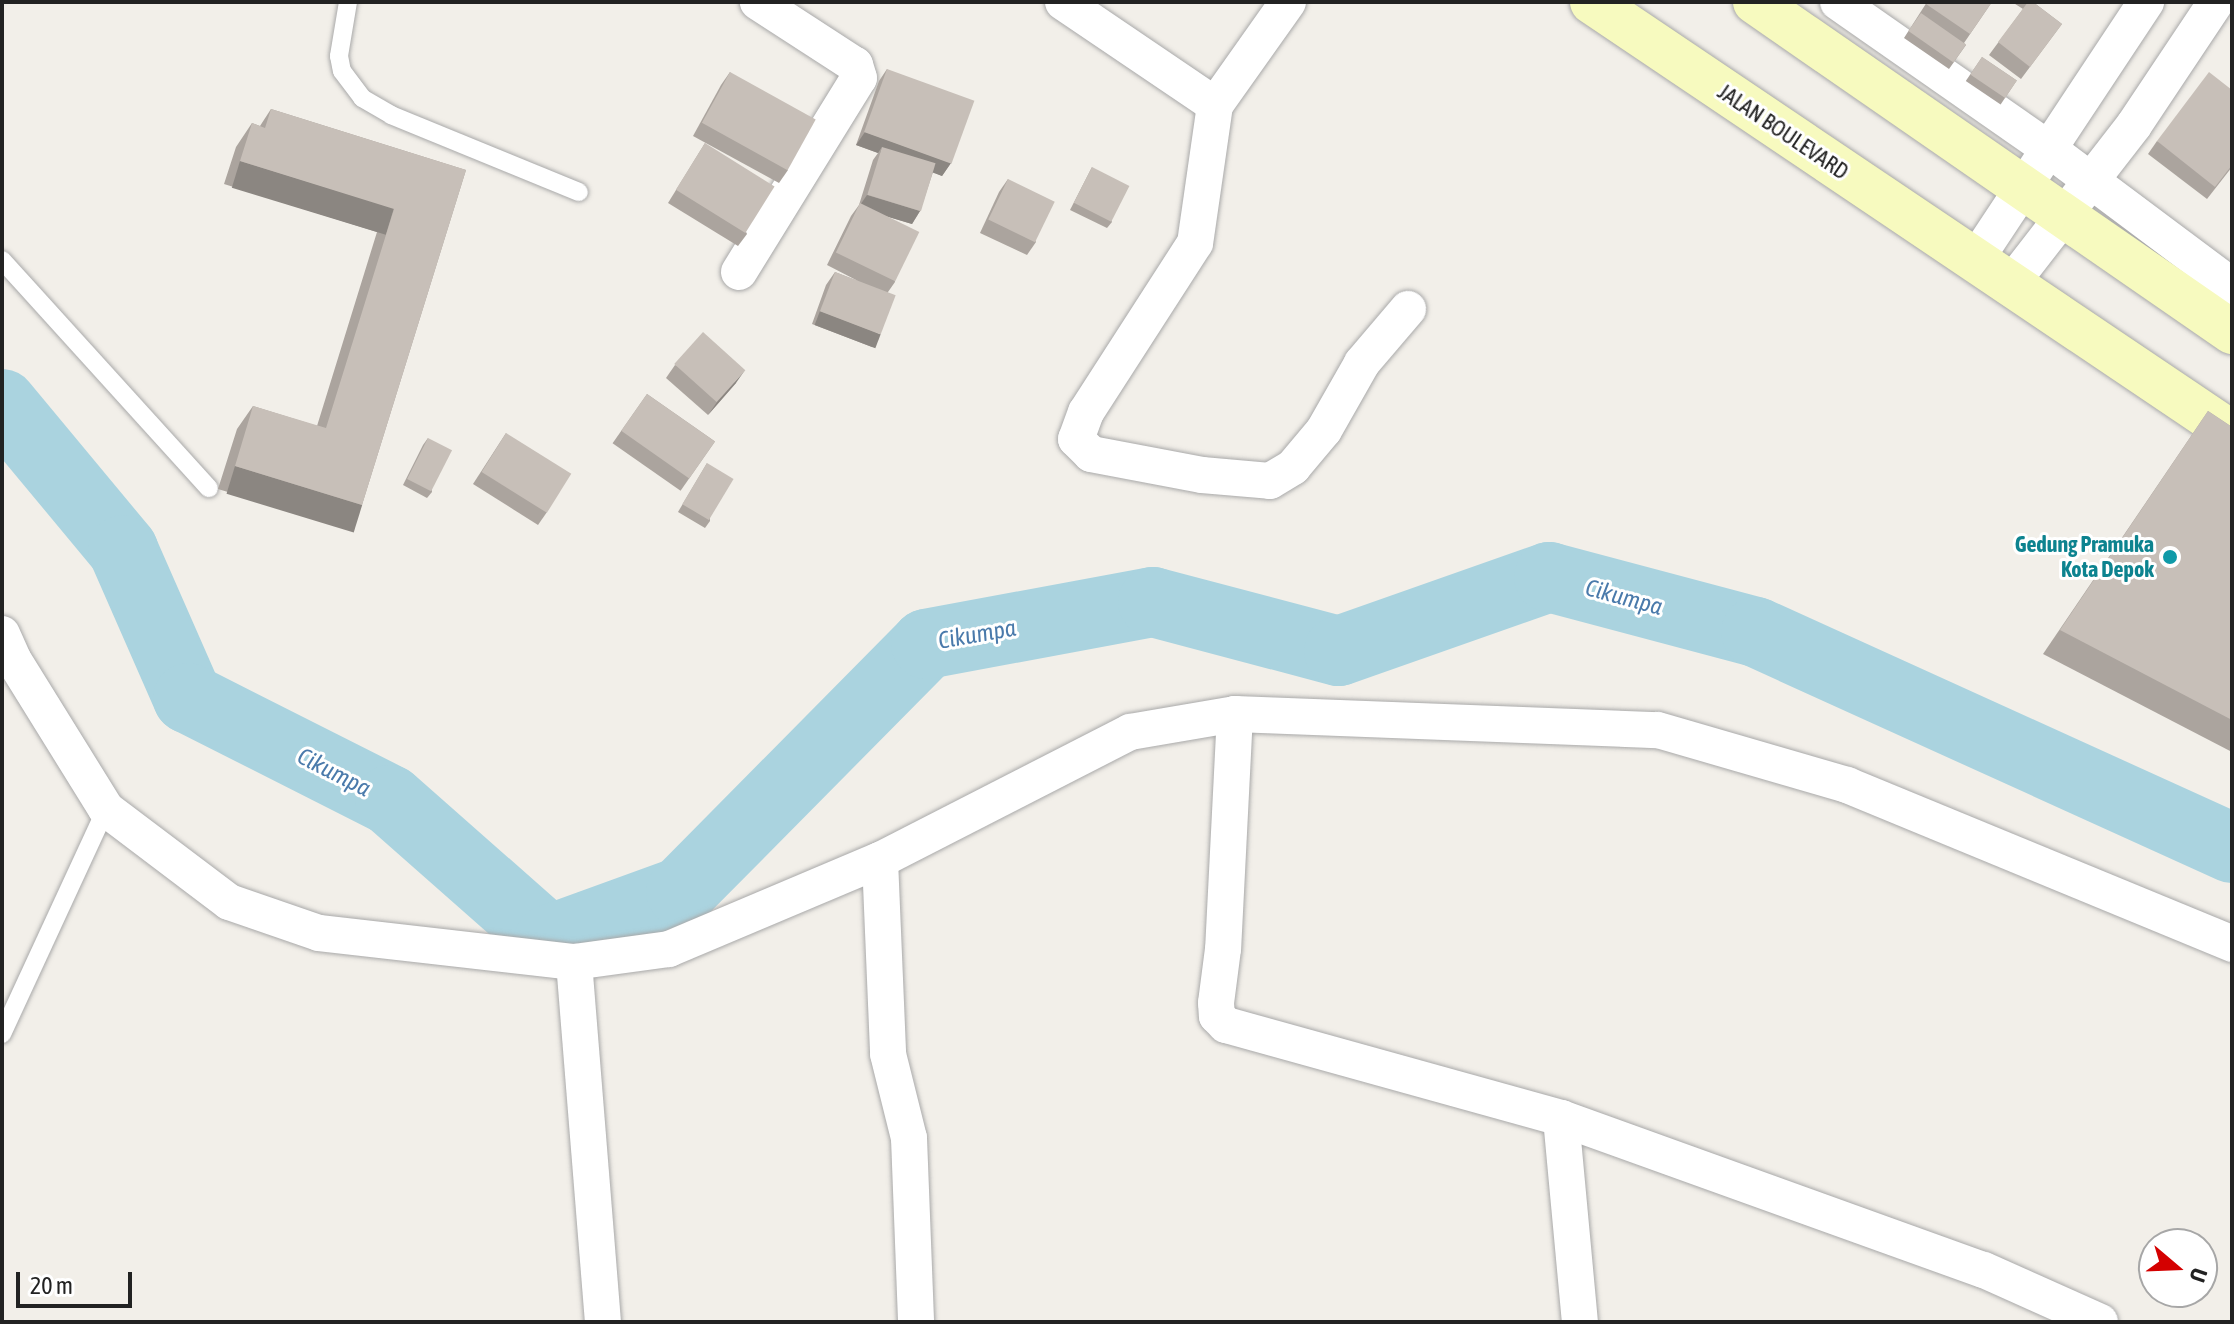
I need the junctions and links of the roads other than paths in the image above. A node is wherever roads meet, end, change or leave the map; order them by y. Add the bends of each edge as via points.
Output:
1 (348, 2) edge
2 (758, 2) edge
3 (1063, 2) edge
4 (1288, 2) edge
5 (1592, 2) edge
6 (1755, 2) edge
7 (2146, 2) edge
8 (2216, 2) edge
9 (1856, 7) edge
10 (2120, 42) junction
11 (2169, 75) junction
12 (1215, 105) junction
13 (2050, 150) junction
14 (2024, 187) junction
15 (579, 192) dead end
16 (2076, 198) junction
17 (2, 260) edge
18 (1974, 262) junction
19 (739, 272) dead end
20 (2010, 285) junction
21 (2232, 286) edge
22 (1408, 309) dead end
23 (2232, 332) edge
24 (2232, 433) edge
25 (209, 488) dead end
26 (2, 634) edge
27 (1235, 714) junction
28 (106, 809) junction
29 (880, 860) junction
30 (2232, 944) edge
31 (574, 962) junction
32 (2, 1034) edge
33 (1561, 1118) junction
34 (603, 1322) edge
35 (916, 1322) edge
36 (1580, 1322) edge
37 (2100, 1322) edge

1 - 15 lane via 339,56 342,71 362,98 391,115
2 - 19 street via 855,65 859,78
3 - 12 street
4 - 12 street
5 - 18 main road, JALAN BOULEVARD
6 - 14 main road
7 - 10 street
8 - 11 street
9 - 13 street
10 - 11 street
10 - 13 street
11 - 16 street
12 - 22 street via 1195,243 1086,412 1076,439 1082,449 1188,472 1270,481 1293,467 1324,430 1362,363
13 - 14 street
13 - 16 street
14 - 16 main road
14 - 18 street
16 - 20 street
16 - 21 street
16 - 23 main road
17 - 25 lane
18 - 20 main road, JALAN BOULEVARD
20 - 24 main road, JALAN BOULEVARD
26 - 28 street
27 - 29 street via 1130,732
27 - 30 street via 1658,730 1847,785
27 - 33 street via 1217,1016 1226,1025
28 - 31 street via 229,902 319,933
28 - 32 lane
29 - 31 street via 669,949
29 - 35 street via 888,1054 909,1138
31 - 34 street
33 - 36 street
33 - 37 street via 1984,1270

